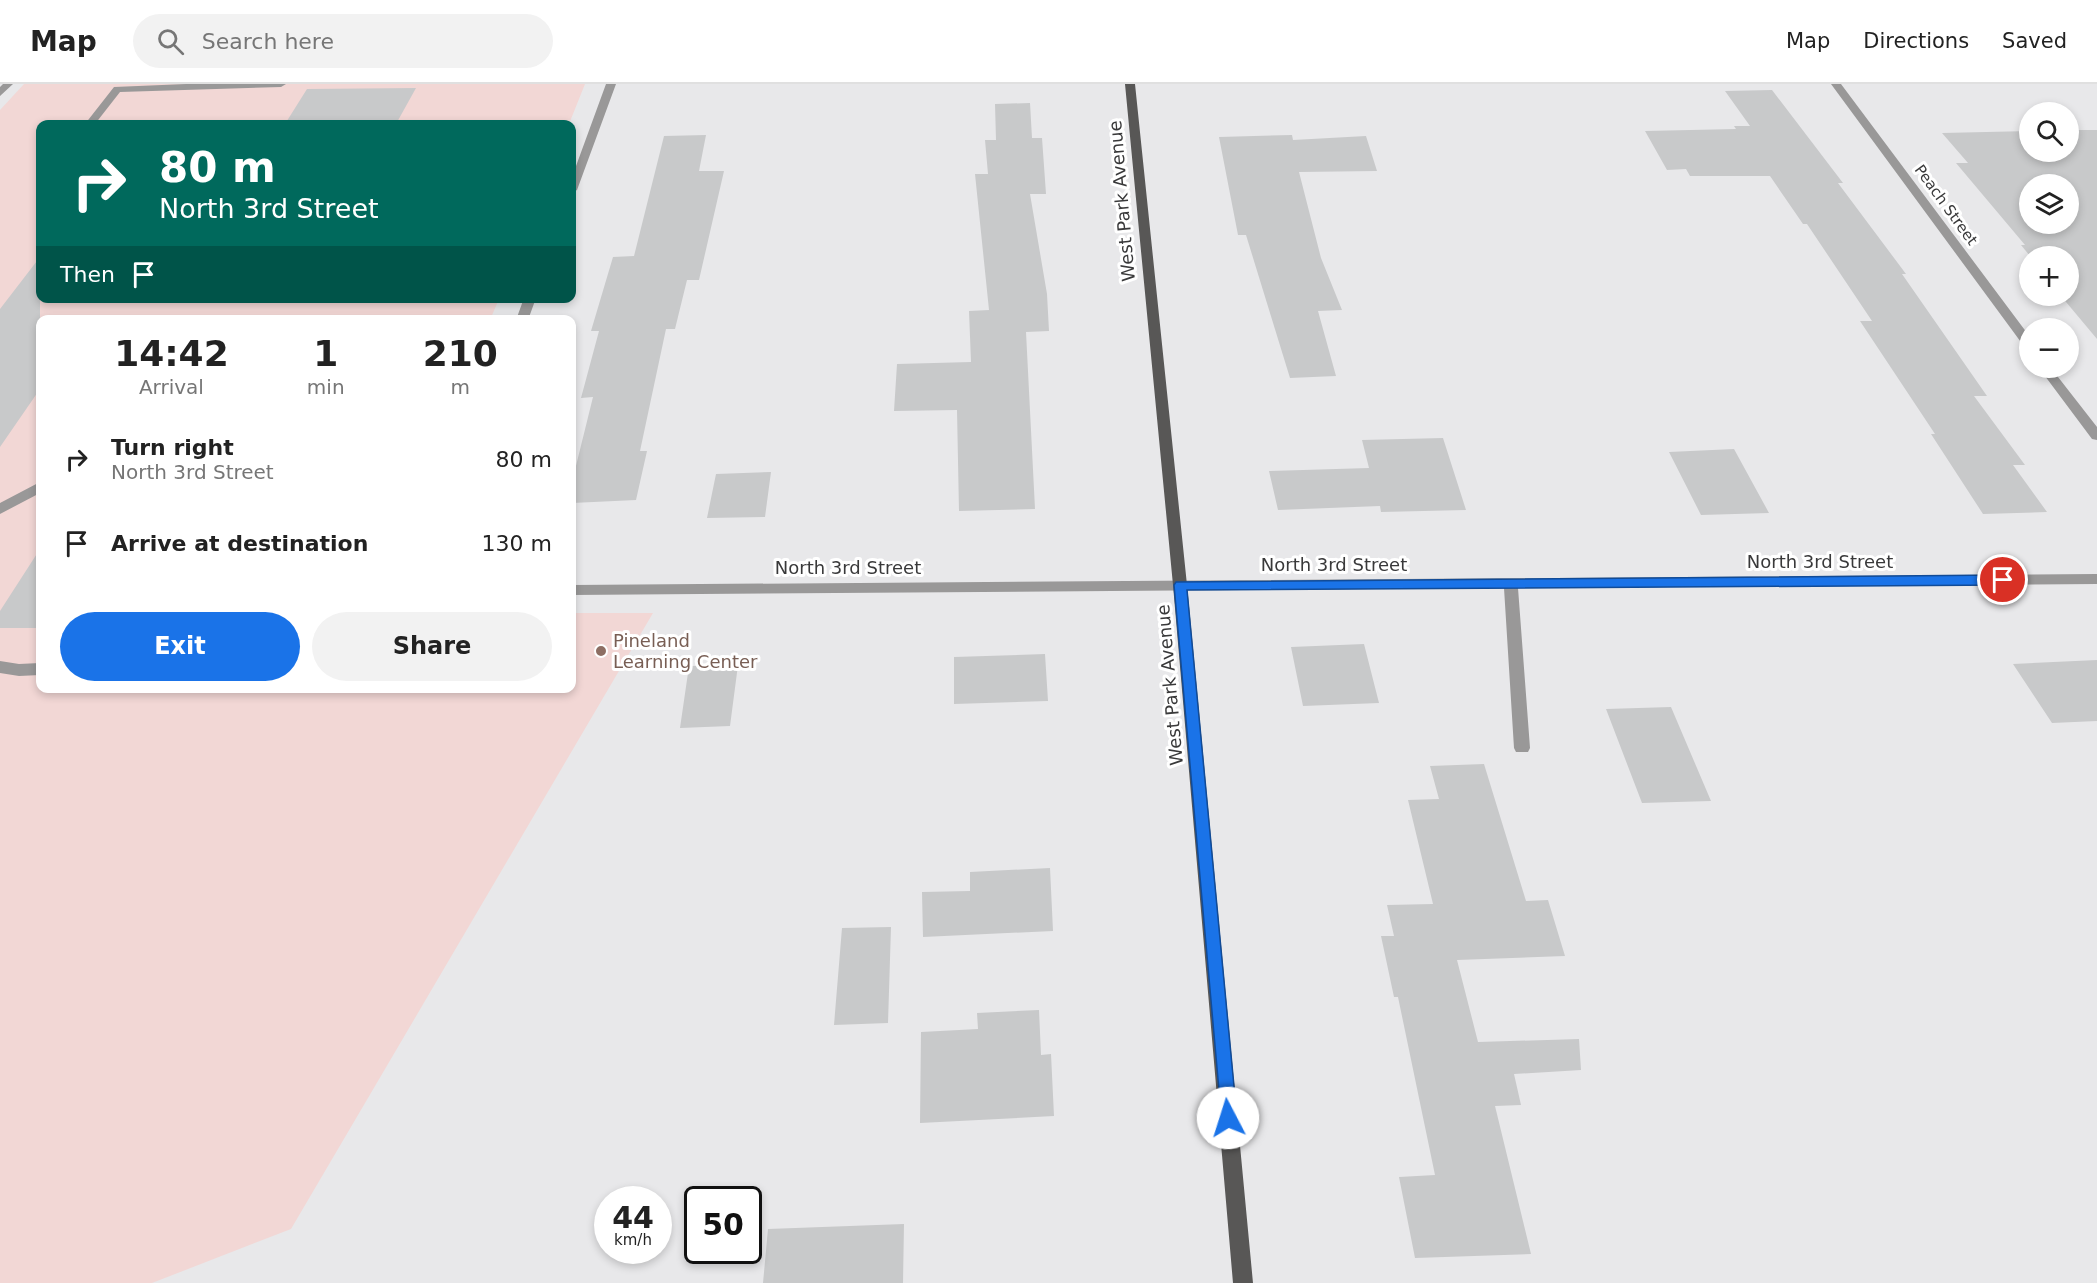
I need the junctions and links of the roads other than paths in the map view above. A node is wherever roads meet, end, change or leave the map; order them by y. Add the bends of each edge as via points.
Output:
1 (9, 84) edge
2 (282, 84) edge
3 (611, 84) edge
4 (1130, 84) edge
5 (1836, 84) edge
6 (0, 93) edge
7 (93, 120) edge
8 (576, 179) edge
9 (2019, 331) edge
10 (2053, 378) edge
11 (2097, 436) edge
12 (36, 489) edge
13 (0, 509) edge
14 (2097, 579) edge
15 (1511, 583) junction
16 (1180, 585) junction
17 (576, 590) edge
18 (0, 667) edge
19 (36, 669) edge
20 (1522, 748) dead end
21 (1243, 1283) edge

1 - 6 street
2 - 7 street via 117,89
3 - 8 street
4 - 16 main road, West Park Avenue
5 - 9 street, Peach Street
10 - 11 street
12 - 13 street
14 - 15 street, North 3rd Street
15 - 16 street, North 3rd Street
15 - 20 street
16 - 17 street, North 3rd Street
16 - 21 main road, West Park Avenue
18 - 19 street

